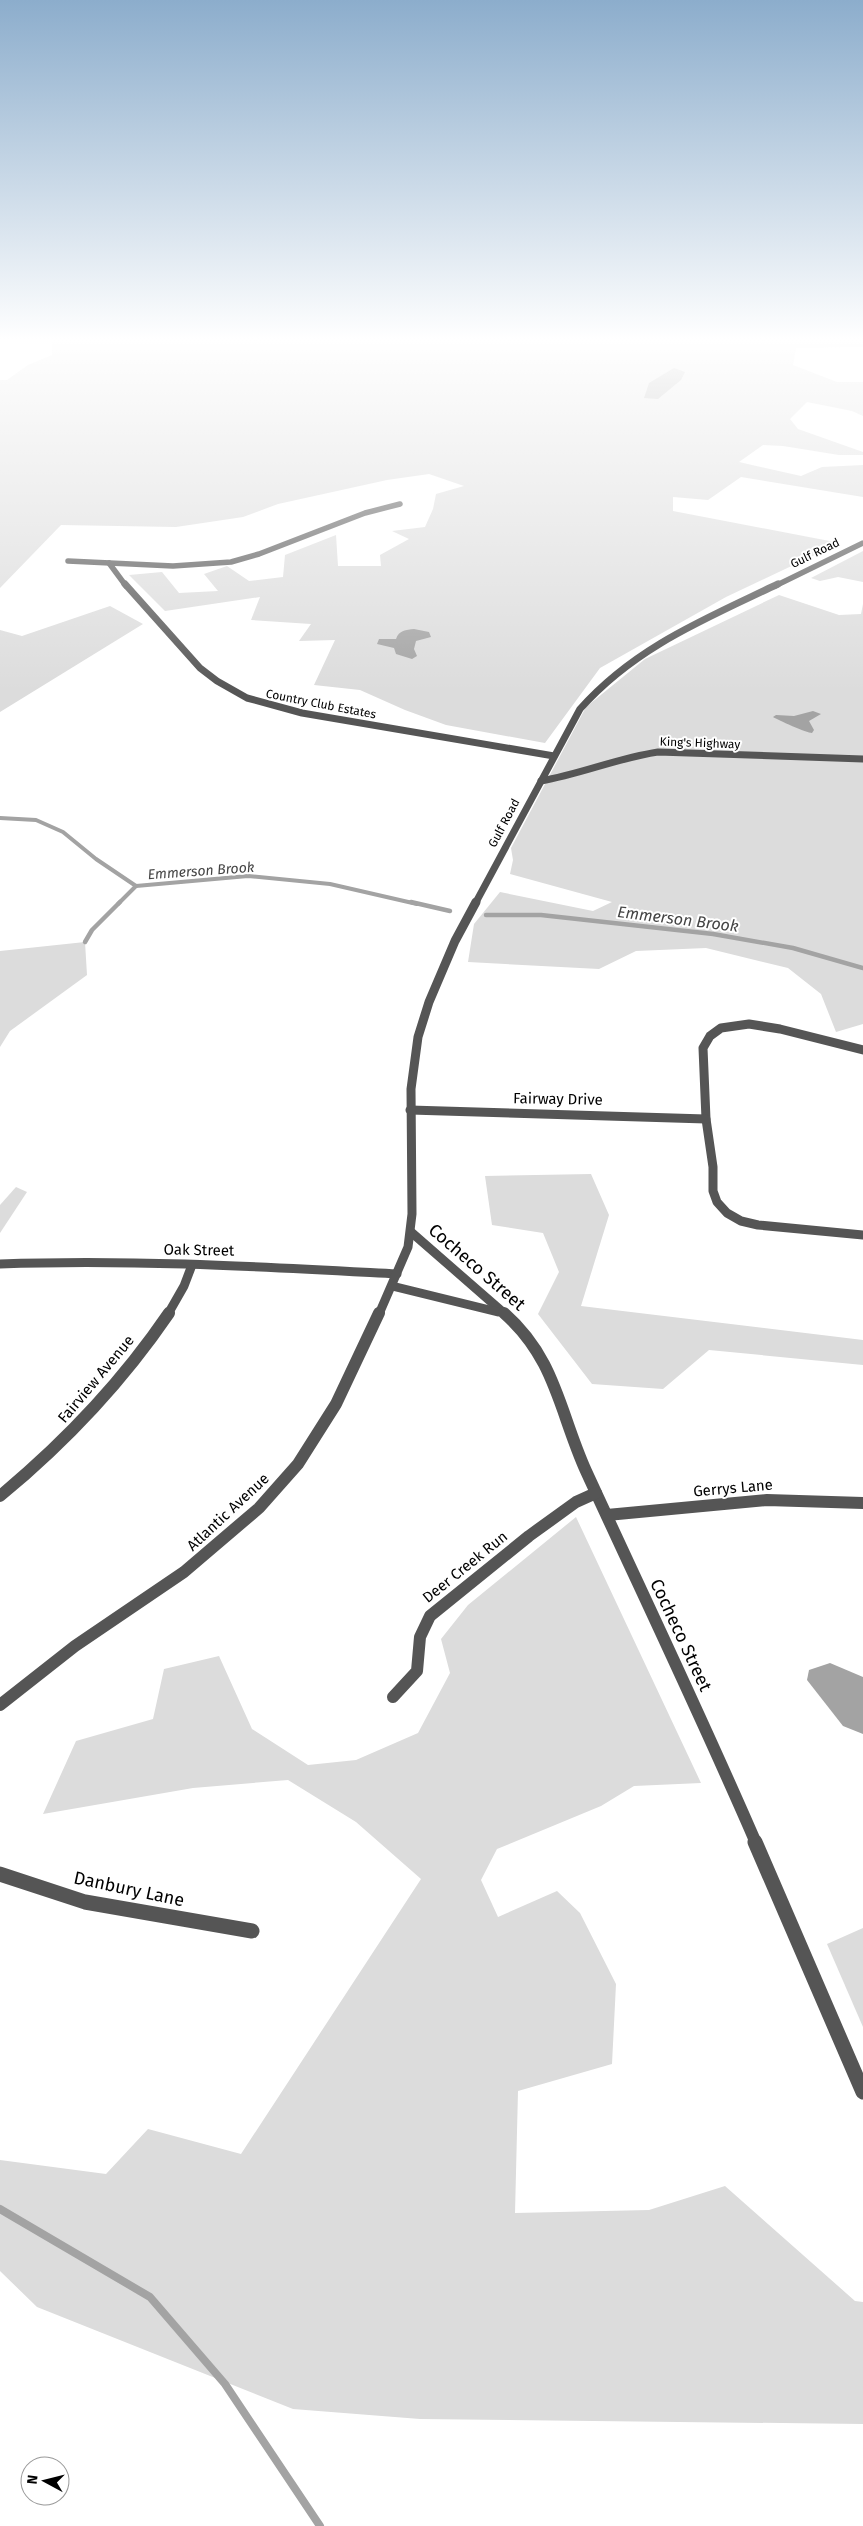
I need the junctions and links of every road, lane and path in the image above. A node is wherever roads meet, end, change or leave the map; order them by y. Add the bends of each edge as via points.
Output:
1 (400, 504) dead end
2 (863, 543) edge
3 (68, 561) dead end
4 (108, 563) junction
5 (554, 756) junction
6 (863, 759) edge
7 (541, 781) junction
8 (863, 1050) edge
9 (410, 1110) junction
10 (706, 1119) junction
11 (411, 1232) junction
12 (863, 1235) edge
13 (0, 1264) edge
14 (192, 1265) junction
15 (398, 1273) junction
16 (392, 1286) junction
17 (501, 1313) junction
18 (596, 1493) junction
19 (0, 1496) edge
20 (863, 1503) edge
21 (606, 1515) junction
22 (393, 1697) dead end
23 (0, 1705) edge
24 (0, 1874) edge
25 (252, 1931) dead end
26 (863, 2092) edge

1 - 4 street via 356,516 236,561 185,566
2 - 5 street, Gulf Road via 680,631 636,656 600,685 584,703
3 - 4 street
4 - 5 street, Country Club Estates via 200,668 247,698 302,713
5 - 7 street, Gulf Road
6 - 7 street, King's Highway via 658,752 632,756 565,778
7 - 9 street, Gulf Road via 455,941 429,1002 418,1037
8 - 10 street via 757,1024 724,1026 706,1039 703,1048
9 - 10 street, Fairway Drive
9 - 11 street, Gulf Road
10 - 12 street via 714,1191 717,1202 727,1213 758,1225
11 - 15 street, Gulf Road
11 - 17 street, Cocheco Street
13 - 14 street, Oak Street
14 - 15 street, Oak Street
14 - 19 street, Fairview Avenue via 187,1285 120,1377 33,1470
15 - 16 street, Atlantic Avenue
16 - 17 street
16 - 23 street, Atlantic Avenue via 352,1374 321,1430 298,1464 259,1508 184,1572 75,1646
17 - 18 street, Cocheco Street via 520,1327 548,1368
18 - 21 street, Cocheco Street
18 - 22 street, Deer Creek Run via 576,1502 529,1536 430,1616 420,1637 417,1671
20 - 21 street, Gerrys Lane via 768,1499
21 - 26 street, Cocheco Street via 729,1781
24 - 25 street, Danbury Lane via 86,1902

